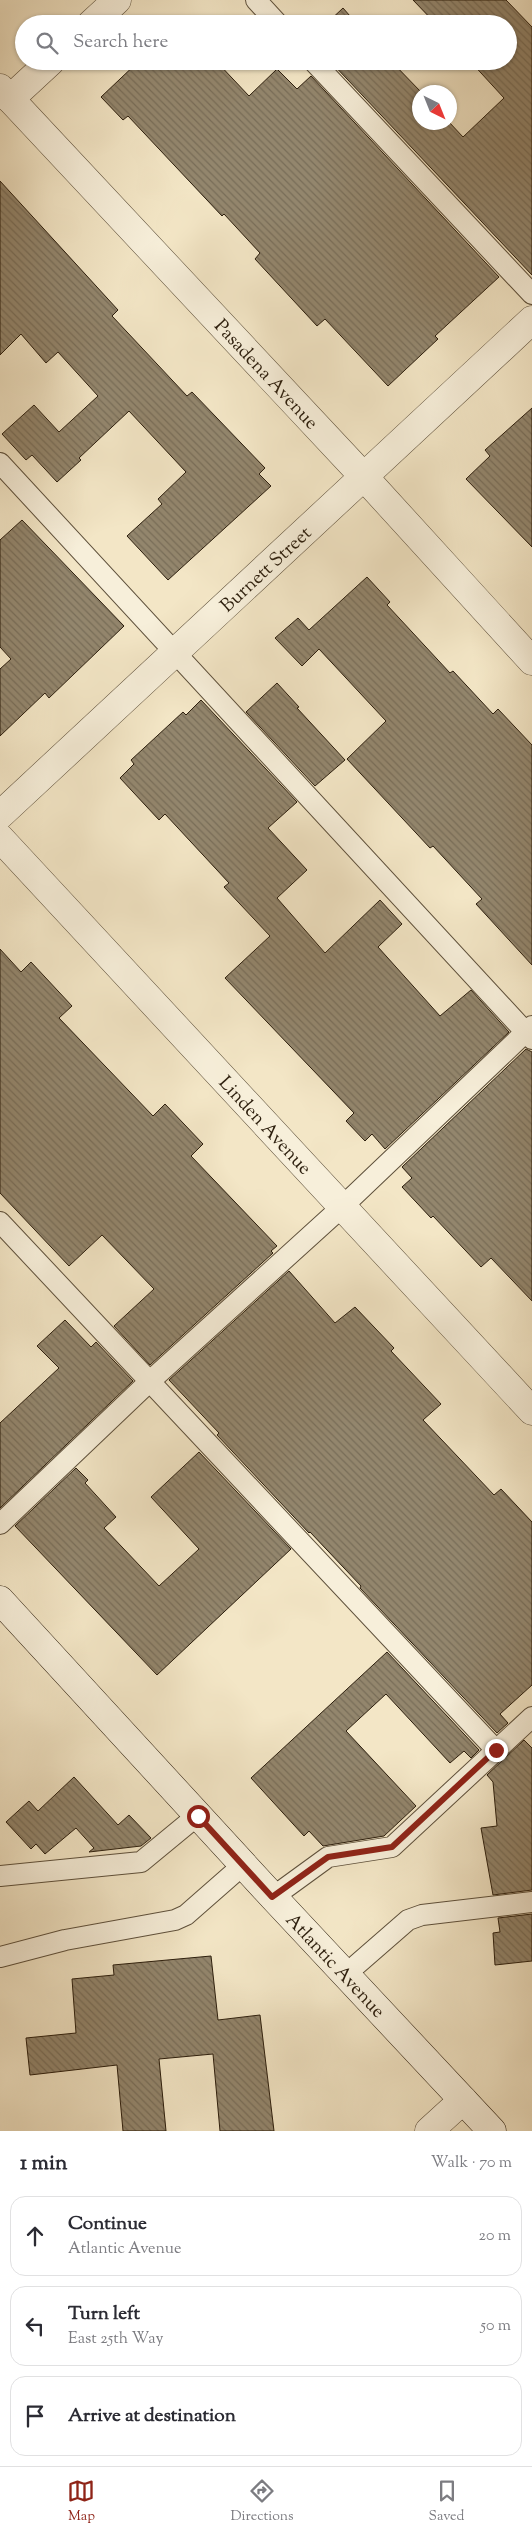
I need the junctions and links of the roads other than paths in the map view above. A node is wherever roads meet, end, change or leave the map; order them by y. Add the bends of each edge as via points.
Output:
1 (116, 0) edge
2 (256, 0) edge
3 (100, 15) edge
4 (270, 15) edge
5 (38, 70) edge
6 (322, 70) edge
7 (5, 94) edge
8 (532, 294) edge
9 (532, 320) edge
10 (0, 464) edge
11 (365, 478) junction
12 (174, 652) junction
13 (532, 661) edge
14 (0, 816) edge
15 (0, 838) edge
16 (530, 1032) edge
17 (343, 1206) junction
18 (0, 1222) edge
19 (149, 1382) junction
20 (532, 1411) edge
21 (0, 1524) edge
22 (0, 1600) edge
23 (532, 1717) edge
24 (496, 1750) junction
25 (198, 1816) junction
26 (243, 1865) junction
27 (0, 1876) edge
28 (272, 1897) junction
29 (532, 1902) edge
30 (0, 1957) edge
31 (346, 1974) junction
32 (463, 2100) junction
33 (429, 2131) edge
34 (492, 2131) edge

1 - 3 street
2 - 4 lane
5 - 7 street
6 - 8 lane
7 - 11 street, Pasadena Avenue
9 - 11 street, Burnett Street
10 - 12 lane
11 - 12 street, Burnett Street
11 - 13 street, Pasadena Avenue
12 - 14 street, Burnett Street
12 - 16 lane
15 - 17 street, Linden Avenue
16 - 17 lane
17 - 19 lane
17 - 20 street, Linden Avenue
18 - 19 lane
19 - 21 lane
19 - 24 lane
22 - 25 street, Atlantic Avenue
23 - 24 lane
24 - 28 lane via 392,1847 328,1857
25 - 26 street, Atlantic Avenue
25 - 27 lane via 140,1862
26 - 28 street, Atlantic Avenue
26 - 30 lane via 186,1915 175,1920 65,1940
28 - 31 street, Atlantic Avenue
29 - 31 lane via 422,1915 408,1920
31 - 32 street, Atlantic Avenue
32 - 33 street
32 - 34 street, Atlantic Avenue

